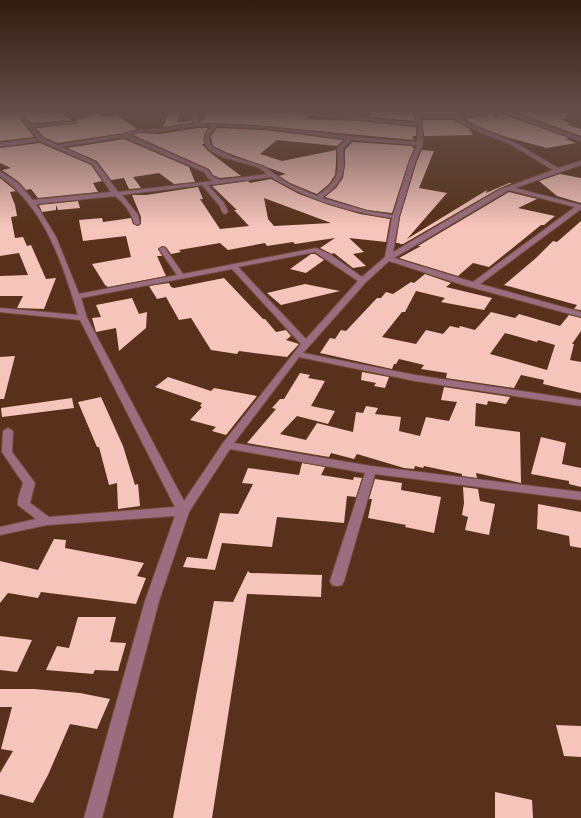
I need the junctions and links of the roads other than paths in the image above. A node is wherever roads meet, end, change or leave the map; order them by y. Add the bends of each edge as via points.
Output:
1 (64, 149) edge
2 (155, 149) edge
3 (212, 149) edge
4 (340, 149) edge
5 (418, 149) edge
6 (522, 149) edge
7 (581, 164) edge
8 (557, 170) junction
9 (1, 174) edge
10 (271, 175) junction
11 (220, 182) junction
12 (203, 184) junction
13 (509, 188) junction
14 (115, 193) junction
15 (318, 198) junction
16 (33, 202) junction
17 (581, 207) edge
18 (225, 212) dead end
19 (396, 218) junction
20 (137, 223) dead end
21 (163, 249) dead end
22 (388, 258) junction
23 (233, 266) junction
24 (181, 276) junction
25 (363, 280) junction
26 (474, 285) junction
27 (76, 297) junction
28 (0, 310) edge
29 (581, 315) edge
30 (83, 318) junction
31 (306, 344) junction
32 (297, 354) junction
33 (581, 403) edge
34 (8, 431) dead end
35 (227, 445) junction
36 (371, 470) junction
37 (581, 496) edge
38 (183, 511) junction
39 (47, 521) junction
40 (0, 531) edge
41 (337, 581) dead end
42 (93, 818) edge

1 - 14 street via 94,163
2 - 11 street via 206,171 210,177
3 - 10 street via 261,167
4 - 15 street via 342,167 336,180
5 - 19 street
6 - 8 street
7 - 8 street
8 - 13 street
9 - 16 street
10 - 11 street
10 - 15 street
11 - 12 street
12 - 14 street
12 - 18 street via 222,204
13 - 17 street
13 - 22 street
14 - 16 street
14 - 20 street via 135,215
15 - 19 street via 348,208
16 - 27 street via 54,242
17 - 26 street
19 - 22 street
21 - 24 street
22 - 25 street
22 - 26 street
23 - 24 street
23 - 25 street via 316,250
23 - 31 street
24 - 27 street
25 - 31 street
26 - 29 street
27 - 30 street
28 - 30 street
30 - 38 street
31 - 32 street
32 - 33 street via 415,378
32 - 35 street
34 - 39 street via 7,452 29,483 24,505
35 - 36 street
35 - 38 street
36 - 37 street
36 - 41 street
38 - 39 street
38 - 42 street via 152,601
39 - 40 street

